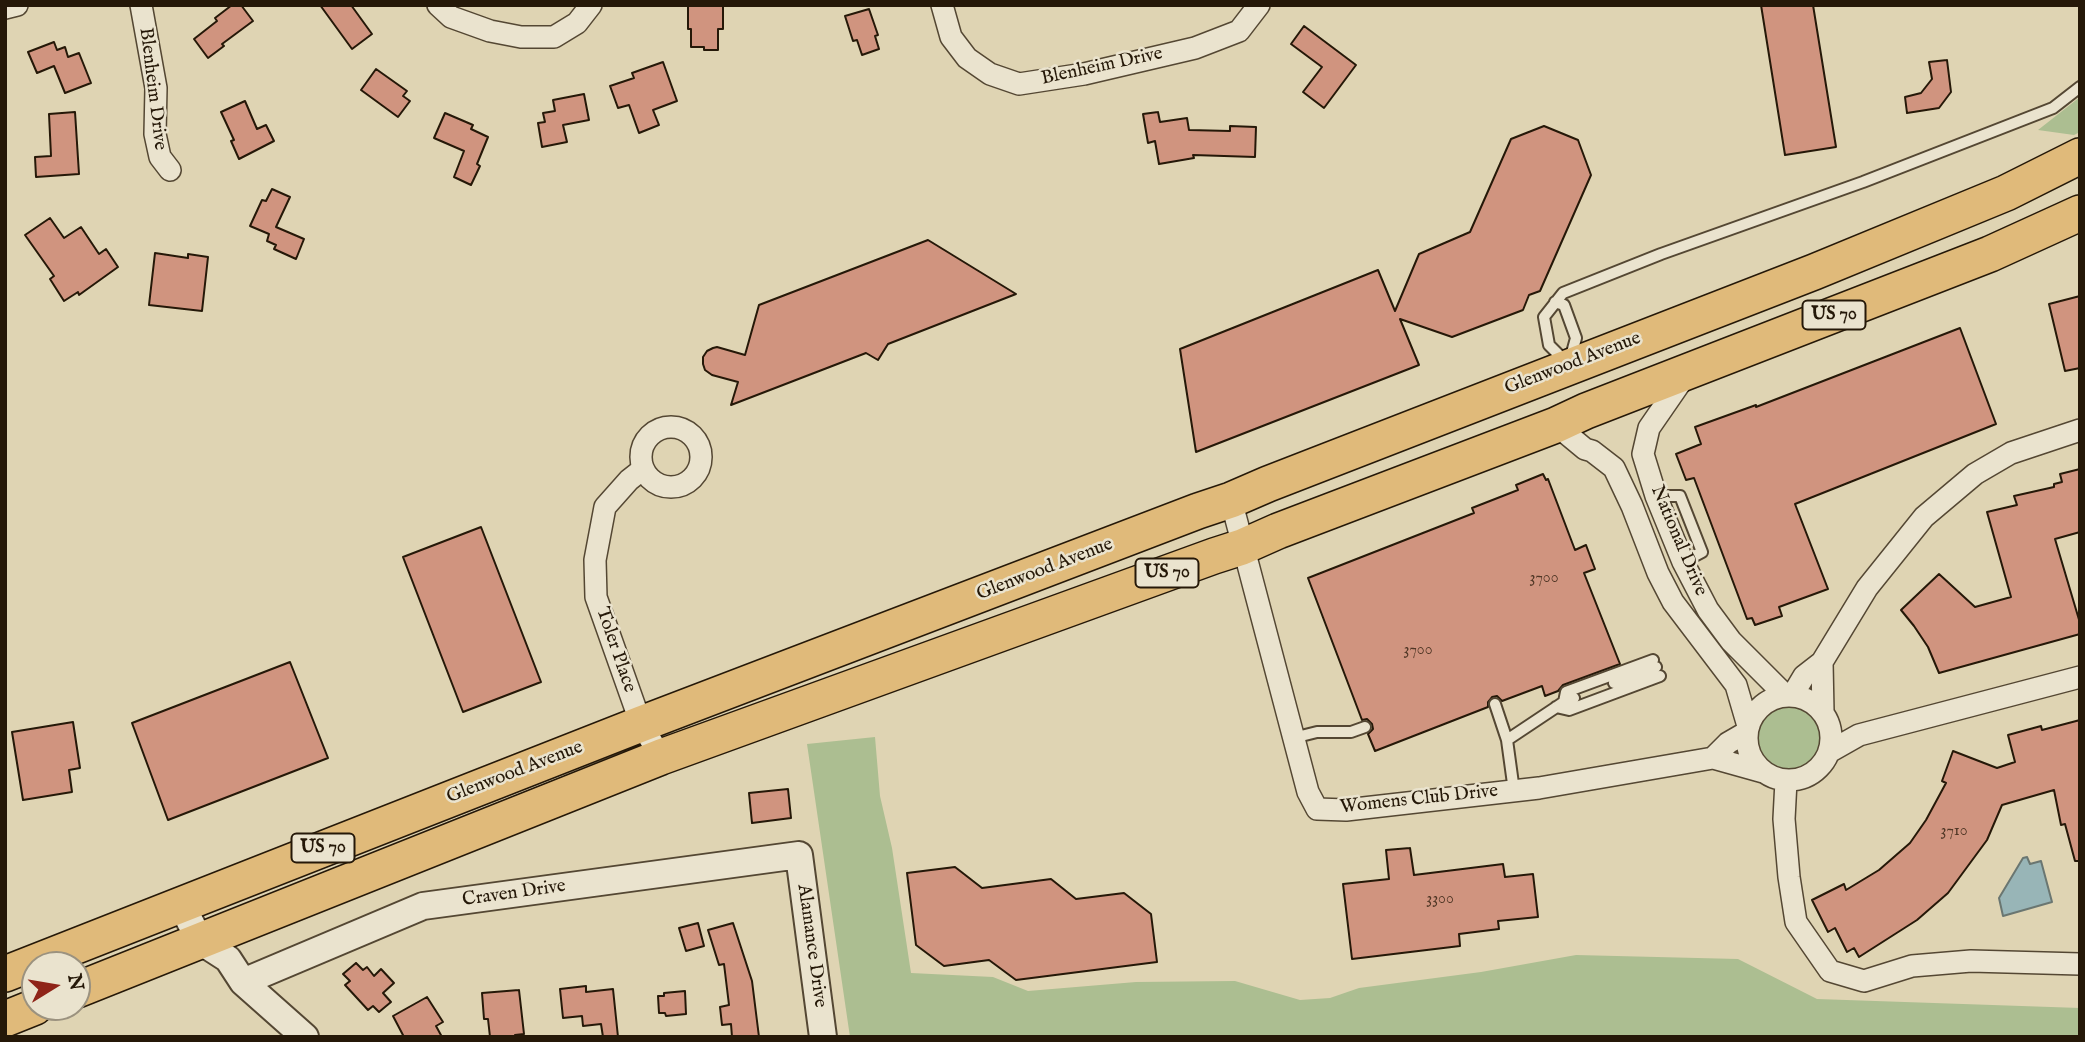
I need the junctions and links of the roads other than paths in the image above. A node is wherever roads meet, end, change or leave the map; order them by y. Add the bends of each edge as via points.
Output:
1 (17, 5) edge
2 (141, 5) edge
3 (438, 5) edge
4 (591, 5) edge
5 (942, 5) edge
6 (5, 8) edge
7 (1255, 11) edge
8 (2080, 87) edge
9 (2080, 156) edge
10 (170, 170) dead end
11 (2080, 214) edge
12 (1555, 302) junction
13 (1569, 365) junction
14 (1689, 371) junction
15 (1571, 418) junction
16 (2080, 430) edge
17 (643, 469) dead end
18 (1231, 500) junction
19 (1242, 547) junction
20 (1822, 662) junction
21 (1656, 668) junction
22 (2080, 677) edge
23 (1614, 683) dead end
24 (1789, 696) junction
25 (1565, 702) junction
26 (1495, 704) dead end
27 (1825, 717) junction
28 (641, 724) junction
29 (1365, 727) dead end
30 (1748, 729) junction
31 (1859, 735) junction
32 (1293, 738) junction
33 (1507, 740) junction
34 (1829, 752) junction
35 (661, 757) junction
36 (1713, 758) junction
37 (1763, 772) junction
38 (1786, 781) junction
39 (1514, 791) junction
40 (799, 855) joint
41 (181, 904) junction
42 (200, 941) junction
43 (2080, 964) edge
44 (5, 974) edge
45 (243, 982) junction
46 (91, 984) edge
47 (305, 1037) edge
48 (823, 1037) edge

1 - 6 street
2 - 10 street, Blenheim Drive via 156,88 155,134 160,157
3 - 4 street via 451,17 522,37 554,37 577,23
5 - 7 street, Blenheim Drive via 951,37 967,58 990,74 1018,84 1195,48 1239,31
8 - 12 lane via 2053,108 1576,287
9 - 13 main road, Glenwood Avenue / US 70 via 2006,193 1814,272
11 - 14 main road, Glenwood Avenue / US 70 via 1990,254
12 - 13 lane via 1564,305 1576,338
12 - 13 lane via 1544,317 1547,338
13 - 15 main road
13 - 18 main road, Glenwood Avenue / US 70
14 - 15 main road, Glenwood Avenue / US 70
14 - 24 street, National Drive via 1649,428 1643,454 1656,496 1708,610 1731,641
15 - 19 main road, Glenwood Avenue / US 70
15 - 30 street, National Drive via 1585,449 1615,468 1658,573 1673,602 1736,685
16 - 20 street via 2011,453 1975,474 1924,517 1867,588
17 - 28 street, Toler Place via 605,507 596,560 596,597
18 - 19 street, Womens Club Drive
18 - 28 main road, Glenwood Avenue / US 70
19 - 32 street, Womens Club Drive
19 - 35 main road, Glenwood Avenue / US 70
20 - 24 street
20 - 27 street
21 - 23 lane
21 - 25 lane via 1566,692
21 - 25 lane via 1569,710
22 - 31 street
24 - 27 street via 1814,704
24 - 30 street via 1762,705
25 - 33 lane
26 - 33 lane
27 - 31 street
27 - 34 street via 1832,738
28 - 35 street, Toler Place
28 - 41 main road, Glenwood Avenue / US 70
29 - 32 lane
30 - 36 street, Womens Club Drive
30 - 37 street via 1750,754
31 - 34 street
32 - 39 street, Womens Club Drive via 1317,809 1346,810
33 - 39 lane
34 - 38 street via 1812,774
35 - 42 main road, Glenwood Avenue / US 70
36 - 37 street, Womens Club Drive
36 - 39 street, Womens Club Drive
37 - 38 street
38 - 43 street via 1784,819 1796,922 1830,971 1864,981 1912,966 1971,961
40 - 45 street, Craven Drive via 423,906
40 - 48 street, Alamance Drive
41 - 42 street
41 - 44 main road, Glenwood Avenue / US 70
42 - 45 street via 228,959
42 - 46 main road, Glenwood Avenue / US 70
45 - 47 street

